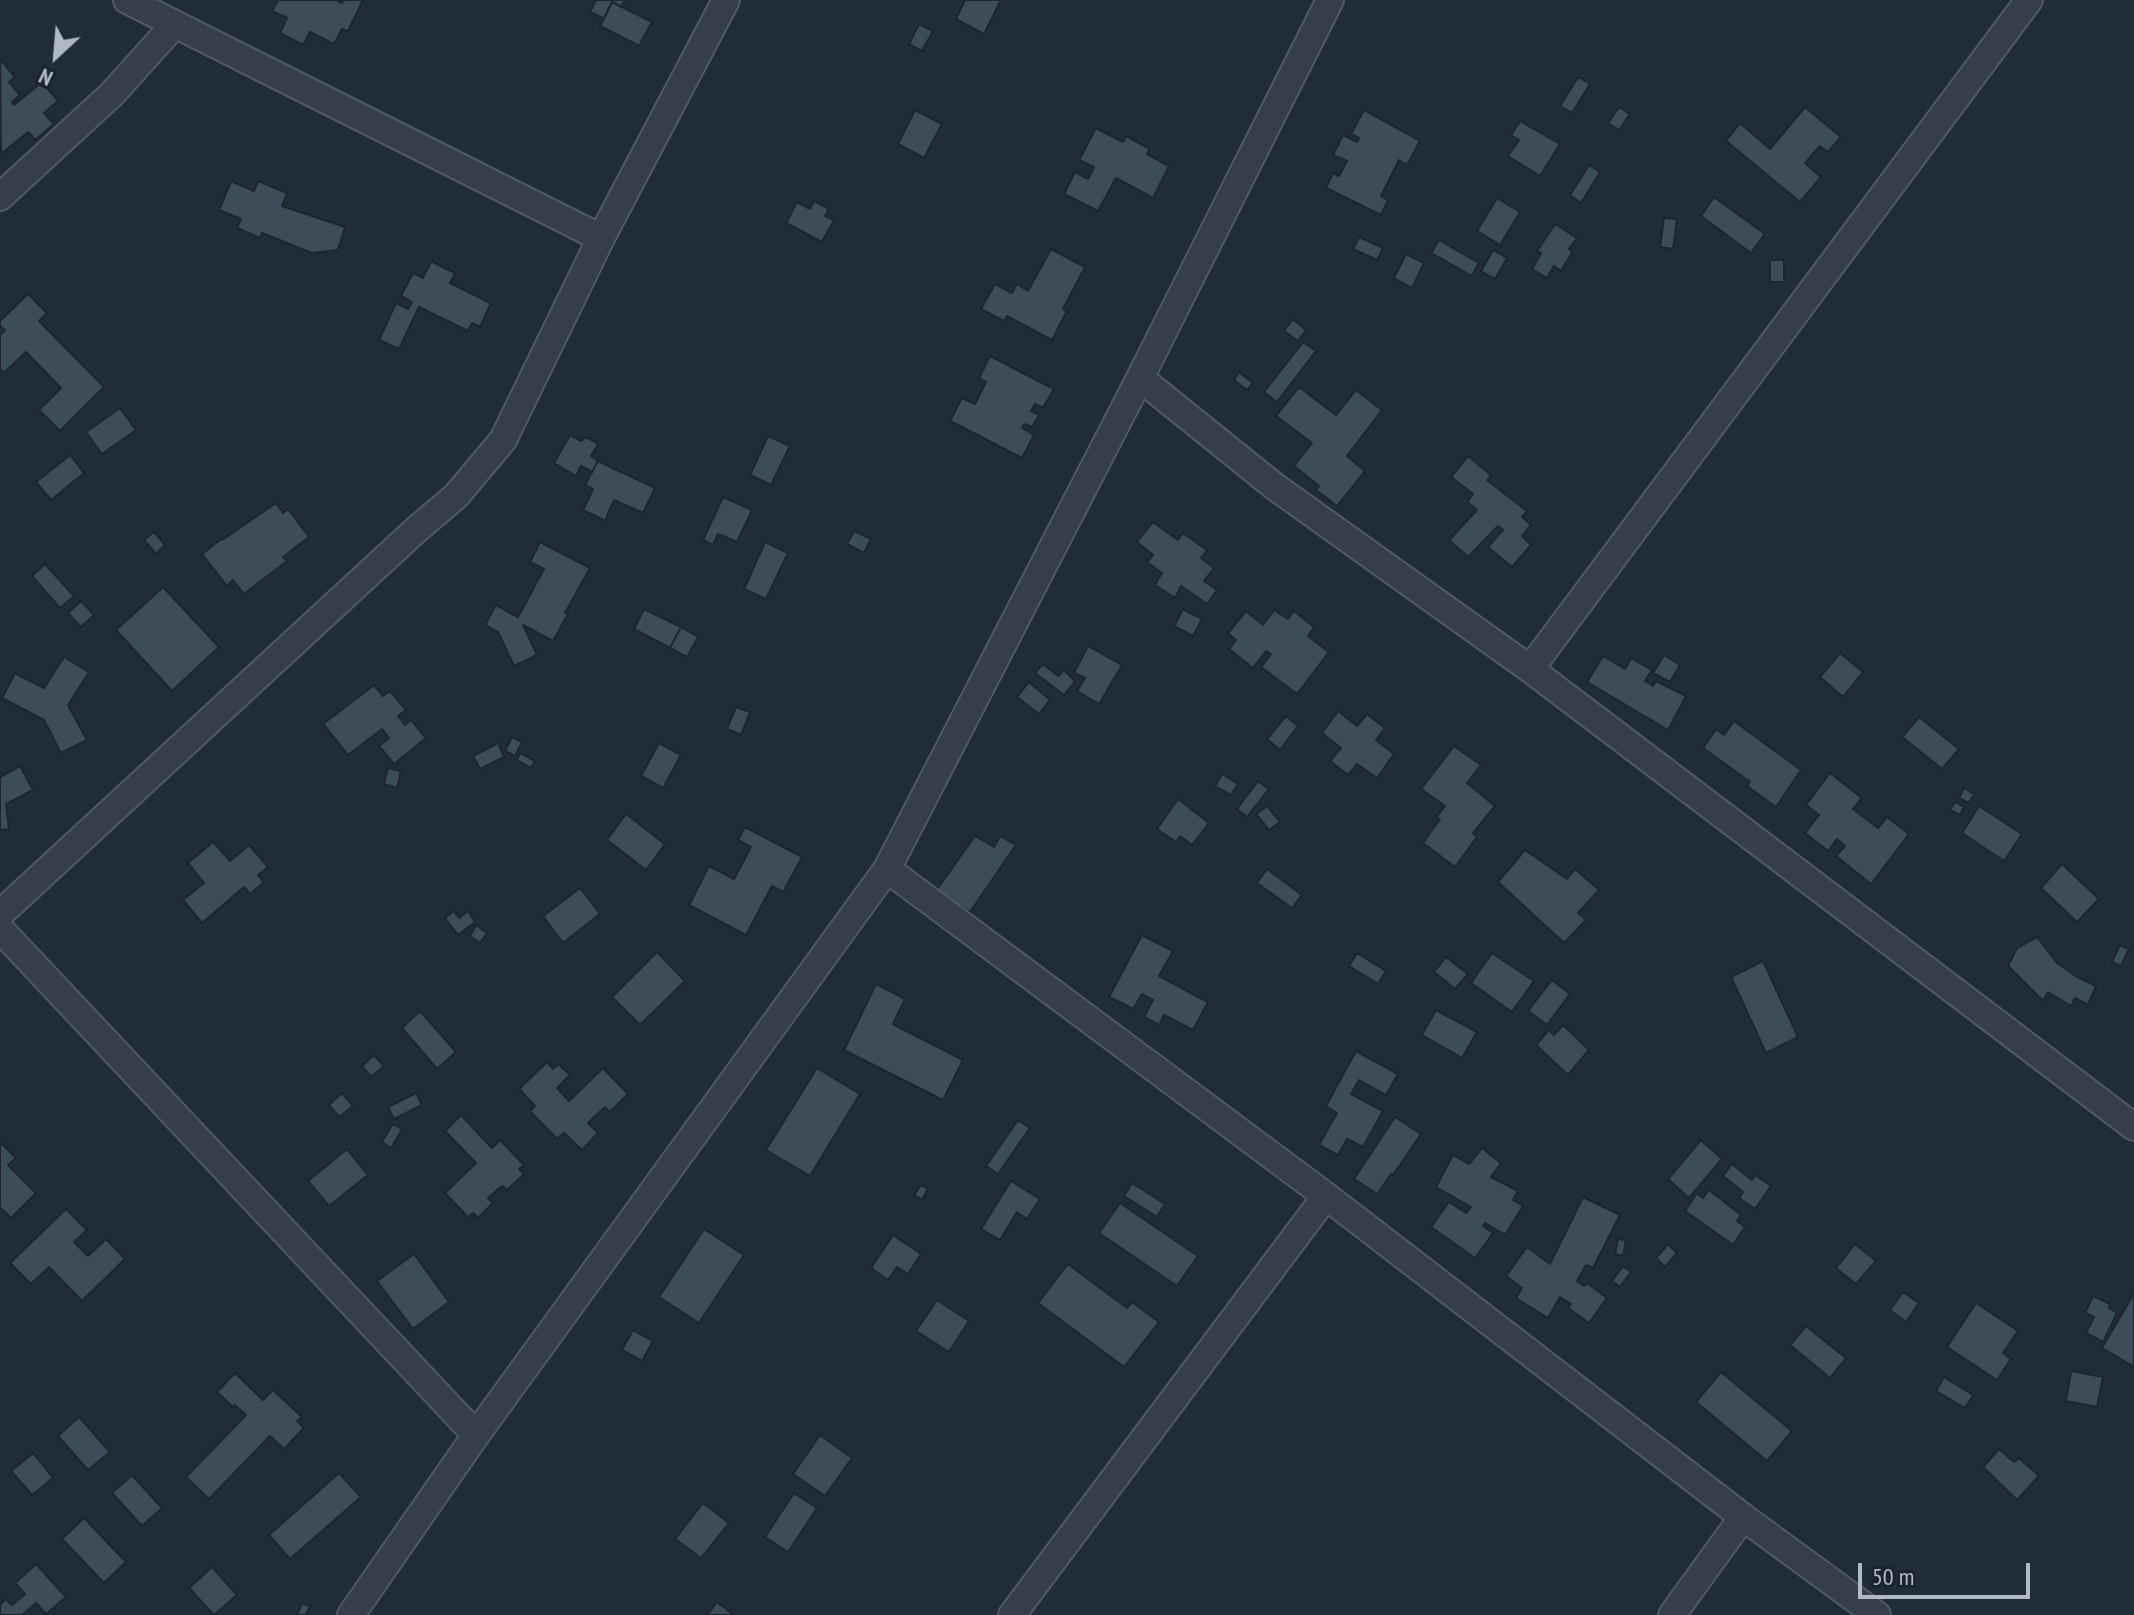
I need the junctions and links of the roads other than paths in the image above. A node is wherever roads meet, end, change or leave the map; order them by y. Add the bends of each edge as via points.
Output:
1 (127, 0) edge
2 (726, 0) edge
3 (2029, 0) edge
4 (1325, 2) edge
5 (175, 24) junction
6 (0, 197) edge
7 (601, 238) junction
8 (1140, 378) junction
9 (1530, 669) junction
10 (887, 869) junction
11 (0, 914) edge
12 (0, 929) edge
13 (2134, 1127) edge
14 (1326, 1196) junction
15 (476, 1435) junction
16 (1743, 1517) junction
17 (351, 1615) edge
18 (1012, 1615) edge
19 (1672, 1615) edge
20 (1877, 1615) edge

1 - 5 street
2 - 7 street
3 - 9 street
4 - 8 street
5 - 6 street via 112,94
5 - 7 street
7 - 11 street via 503,440 456,496
8 - 9 street via 1274,486
8 - 10 street
9 - 13 street
10 - 14 street
10 - 15 street
12 - 15 street
14 - 16 street
14 - 18 street
15 - 17 street
16 - 19 street
16 - 20 street

